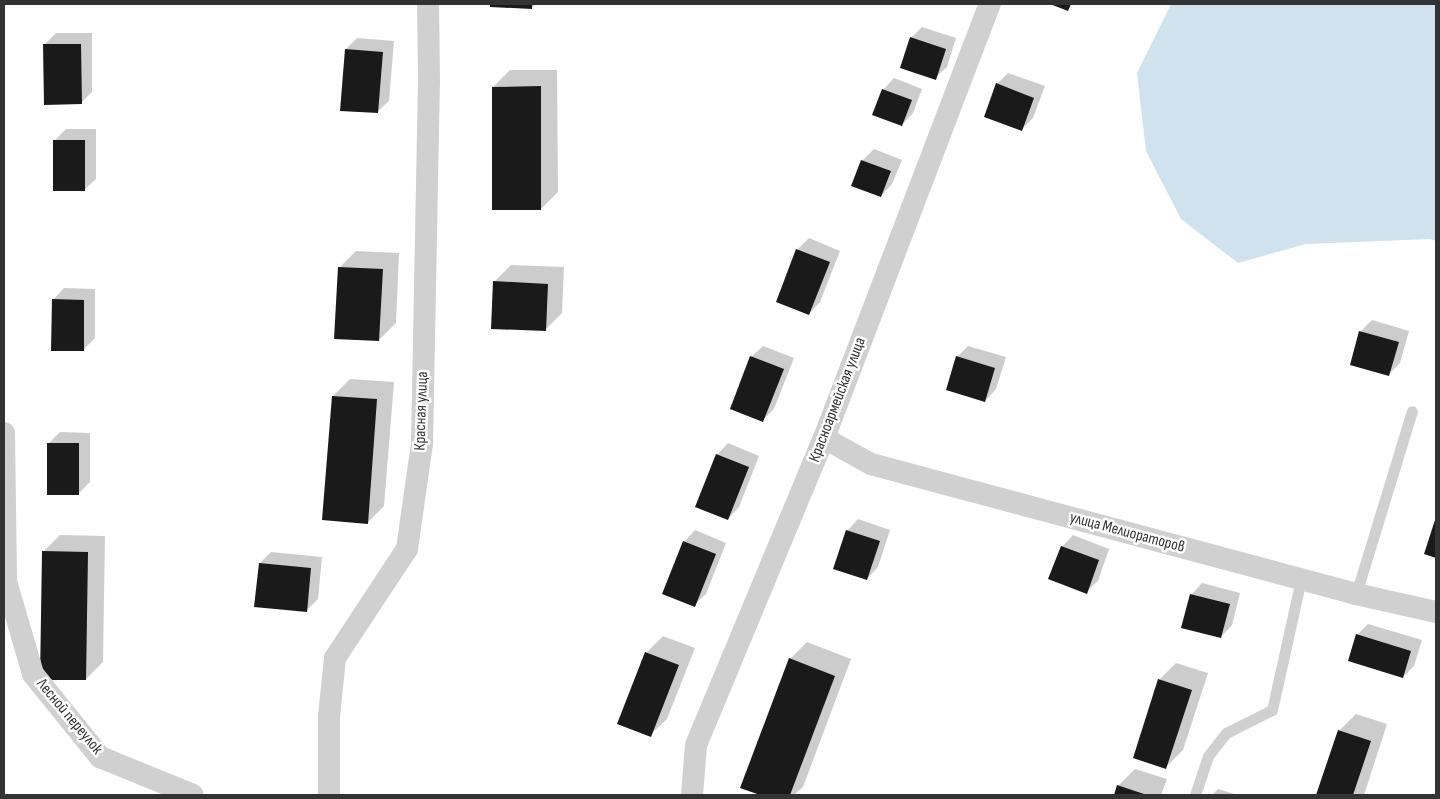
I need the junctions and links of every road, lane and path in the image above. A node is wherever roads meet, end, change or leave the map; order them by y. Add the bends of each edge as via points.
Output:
1 (428, 4) edge
2 (990, 4) edge
3 (1412, 411) dead end
4 (4, 433) edge
5 (824, 438) junction
6 (1301, 579) junction
7 (5, 581) edge
8 (1356, 594) junction
9 (1436, 612) edge
10 (193, 795) edge
11 (329, 795) edge
12 (692, 795) edge
13 (1195, 795) edge

1 - 11 street, Красная улица via 430,82 422,444 407,549 335,658 329,716
2 - 5 street, Красноармейская улица
3 - 8 lane
4 - 7 street, Лесной переулок
5 - 6 street, улица Мелиораторов via 871,464
5 - 12 street, Красноармейская улица via 696,745
6 - 8 street, улица Мелиораторов
6 - 13 lane via 1272,710 1226,733 1208,756
7 - 10 street, Лесной переулок via 33,674 100,757
8 - 9 street, улица Мелиораторов

